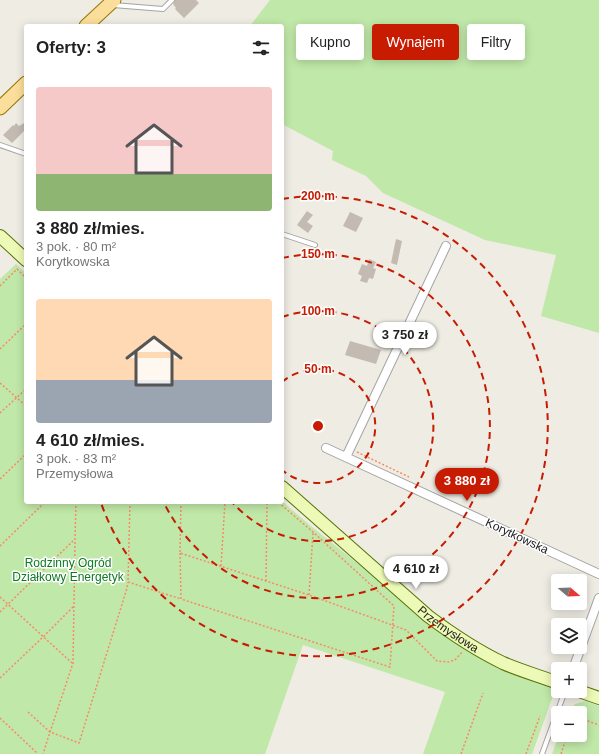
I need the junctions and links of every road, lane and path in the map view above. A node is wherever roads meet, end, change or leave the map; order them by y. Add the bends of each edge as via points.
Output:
1 (172, 0) edge
2 (111, 3) edge
3 (88, 24) edge
4 (24, 85) edge
5 (0, 108) edge
6 (0, 146) edge
7 (24, 153) edge
8 (284, 235) edge
9 (0, 236) edge
10 (315, 245) dead end
11 (446, 246) dead end
12 (24, 258) edge
13 (24, 276) edge
14 (0, 286) edge
15 (24, 326) edge
16 (0, 348) edge
17 (0, 383) edge
18 (24, 391) edge
19 (17, 397) junction
20 (24, 404) edge
21 (0, 413) edge
22 (326, 448) dead end
23 (24, 456) edge
24 (346, 457) junction
25 (0, 479) edge
26 (284, 489) edge
27 (43, 504) edge
28 (76, 504) edge
29 (130, 504) edge
30 (181, 504) edge
31 (225, 504) edge
32 (267, 504) edge
33 (280, 504) edge
34 (313, 532) junction
35 (75, 539) junction
36 (0, 546) edge
37 (180, 553) junction
38 (221, 566) junction
39 (599, 574) edge
40 (266, 581) junction
41 (128, 582) junction
42 (309, 595) junction
43 (0, 597) edge
44 (599, 598) edge
45 (180, 599) junction
46 (8, 604) junction
47 (74, 606) junction
48 (0, 612) edge
49 (393, 625) junction
50 (43, 637) junction
51 (469, 645) junction
52 (576, 662) edge
53 (73, 663) junction
54 (0, 678) edge
55 (551, 680) edge
56 (483, 693) dead end
57 (587, 694) edge
58 (563, 698) edge
59 (599, 698) edge
60 (28, 712) dead end
61 (540, 716) dead end
62 (0, 718) edge
63 (587, 721) edge
64 (599, 725) edge
65 (50, 732) junction
66 (565, 742) edge
67 (38, 754) edge
68 (43, 754) edge
69 (461, 754) edge
70 (526, 754) edge
71 (542, 754) edge
72 (561, 754) edge

1 - 2 lane via 163,9
2 - 3 main road
4 - 5 main road
6 - 7 lane
8 - 10 lane
9 - 12 main road
11 - 24 street
13 - 14 path via 17,269
15 - 16 path
17 - 19 path
18 - 19 path
19 - 20 path
19 - 21 path
22 - 24 street, Korytkowska
23 - 25 path
24 - 39 street, Korytkowska
26 - 51 main road, Przemysłowa via 428,616
27 - 36 path
28 - 35 path
29 - 41 path
30 - 37 path
31 - 38 path
32 - 40 path
33 - 34 path
34 - 42 path
34 - 49 path via 394,606
35 - 46 path
35 - 47 path
37 - 38 path
37 - 45 path
38 - 40 path
40 - 42 path
41 - 45 path
41 - 65 path via 79,743
42 - 49 path
43 - 46 path
44 - 52 street
45 - 49 path via 390,667
46 - 48 path
46 - 50 path
47 - 50 path
47 - 53 path
49 - 51 path via 406,630 437,661 455,660
50 - 53 path
50 - 54 path
51 - 55 main road, Przemysłowa via 505,664
53 - 65 path
56 - 69 path
57 - 59 main road
58 - 71 lane
60 - 65 path
61 - 70 path
62 - 67 path
63 - 64 path
65 - 68 path
66 - 72 path

